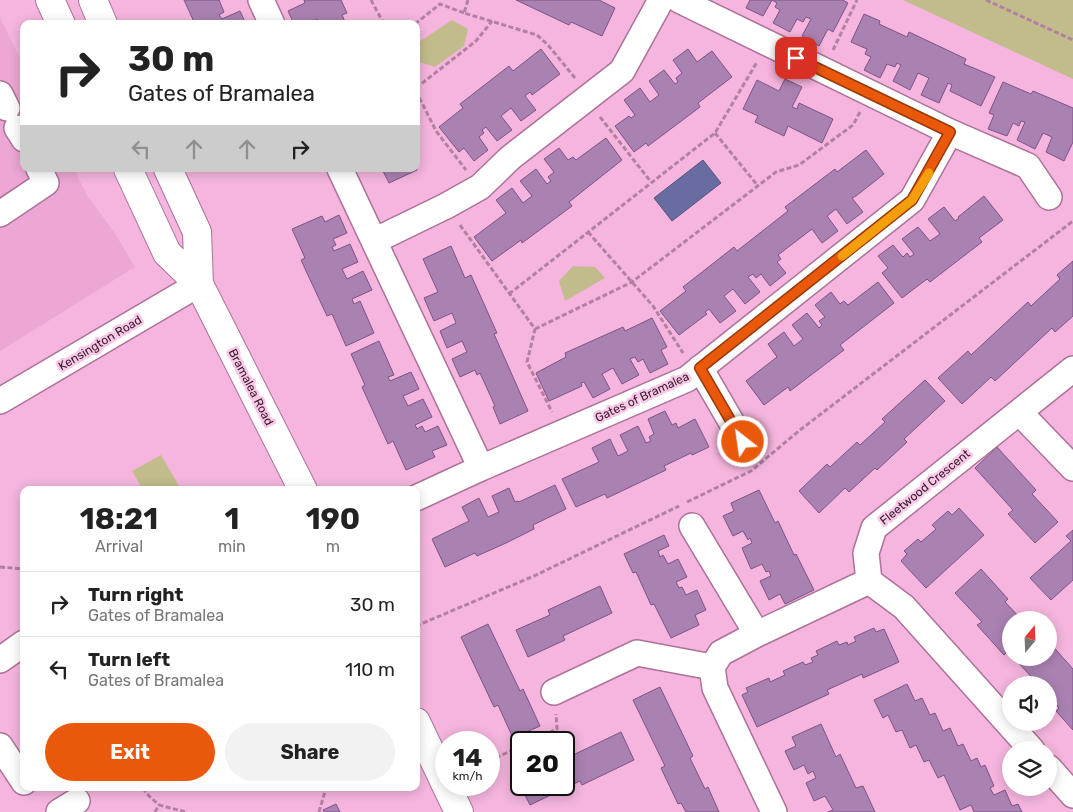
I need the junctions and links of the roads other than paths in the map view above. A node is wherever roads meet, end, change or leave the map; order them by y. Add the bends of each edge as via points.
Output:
1 (50, 0) edge
2 (261, 0) edge
3 (661, 0) edge
4 (679, 0) edge
5 (59, 20) edge
6 (270, 20) edge
7 (950, 132) junction
8 (40, 172) edge
9 (129, 172) edge
10 (169, 172) edge
11 (341, 172) edge
12 (1049, 197) dead end
13 (0, 214) edge
14 (374, 241) junction
15 (199, 284) junction
16 (1073, 369) edge
17 (698, 370) junction
18 (0, 401) edge
19 (1019, 412) junction
20 (743, 442) dead end
21 (482, 468) junction
22 (1073, 468) edge
23 (301, 486) edge
24 (420, 496) edge
25 (692, 526) dead end
26 (869, 581) junction
27 (757, 634) junction
28 (20, 647) edge
29 (0, 660) edge
30 (712, 667) junction
31 (554, 692) road end
32 (420, 730) edge
33 (1024, 741) edge
34 (0, 746) edge
35 (435, 762) edge
36 (20, 776) edge
37 (1057, 777) edge
38 (1073, 795) edge
39 (451, 796) edge
40 (459, 812) edge
41 (774, 812) edge

1 - 5 main road
2 - 6 street
3 - 14 street via 622,70 590,97 510,158 480,188
4 - 7 street
7 - 12 street via 1028,166
7 - 17 street, Gates of Bramalea via 912,200
8 - 13 street via 46,183
9 - 15 main road, Bramalea Road via 167,253
10 - 15 main road, Bramalea Road via 197,232
11 - 14 street
14 - 21 street
15 - 18 street, Kensington Road
15 - 23 main road, Bramalea Road
16 - 19 street, Fleetwood Crescent
17 - 20 street
17 - 21 street, Gates of Bramalea via 687,379
19 - 22 street
19 - 26 street, Fleetwood Crescent via 874,528 866,552
21 - 24 street, Gates of Bramalea
25 - 27 street
26 - 27 street
26 - 33 street via 904,607
27 - 30 street via 721,653
28 - 29 street
30 - 31 street via 637,653
30 - 41 street via 714,688
32 - 35 main road
34 - 36 street
37 - 38 street
39 - 40 main road

